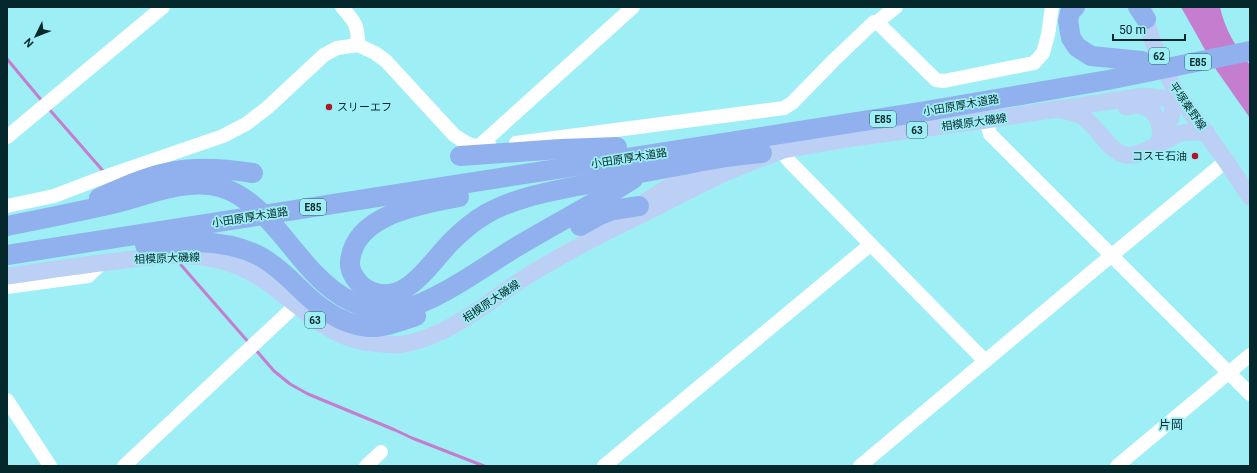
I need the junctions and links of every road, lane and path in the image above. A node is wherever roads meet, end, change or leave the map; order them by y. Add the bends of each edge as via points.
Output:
1 (163, 7) edge
2 (342, 7) edge
3 (633, 7) edge
4 (896, 7) edge
5 (1052, 7) edge
6 (1075, 7) edge
7 (1143, 11) edge
8 (877, 22) junction
9 (1250, 39) edge
10 (358, 45) junction
11 (1250, 51) edge
12 (1144, 67) junction
13 (1166, 72) junction
14 (1144, 96) junction
15 (1179, 99) junction
16 (1087, 104) junction
17 (1054, 109) junction
18 (986, 120) junction
19 (1207, 133) junction
20 (7, 137) edge
21 (1157, 142) junction
22 (478, 147) junction
23 (771, 152) junction
24 (618, 153) junction
25 (460, 156) dead end
26 (1226, 161) junction
27 (656, 169) junction
28 (253, 173) dead end
29 (726, 173) junction
30 (101, 178) junction
31 (1250, 197) edge
32 (7, 206) edge
33 (638, 206) junction
34 (63, 214) junction
35 (7, 216) edge
36 (7, 226) edge
37 (608, 231) junction
38 (7, 241) edge
39 (870, 245) junction
40 (7, 255) edge
41 (1112, 255) junction
42 (7, 259) edge
43 (102, 262) junction
44 (7, 276) edge
45 (7, 288) edge
46 (296, 304) junction
47 (1250, 355) edge
48 (985, 361) junction
49 (1229, 373) junction
50 (1250, 394) edge
51 (7, 400) edge
52 (381, 452) dead end
53 (50, 466) edge
54 (124, 466) edge
55 (366, 466) edge
56 (604, 466) edge
57 (860, 466) edge
58 (1118, 466) edge

1 - 20 street
2 - 10 street via 354,20 358,32
3 - 22 street
4 - 8 street
5 - 8 street via 1043,53 1034,62 944,81 936,80
6 - 12 highway via 1070,12 1068,20 1071,38 1077,47 1091,56
7 - 13 main road, 平塚秦野線 / 62
8 - 22 street via 874,22 784,108
9 - 12 highway, 小田原厚木道路 / E85
10 - 22 street via 386,60 454,135 467,144
10 - 30 street via 337,48 324,55 267,108 246,124 223,136
11 - 12 highway, 小田原厚木道路 / E85
12 - 24 highway, 小田原厚木道路 / E85 via 914,114
13 - 14 main road, 63 via 1158,88
13 - 15 main road, 平塚秦野線 / 62
14 - 15 main road
14 - 16 main road, 相模原大磯線 / 63
15 - 19 main road, 平塚秦野線 / 62
15 - 21 main road
16 - 17 main road, 相模原大磯線 / 63
16 - 21 main road via 1101,109 1141,105 1147,107 1158,120 1160,128
17 - 18 main road, 相模原大磯線 / 63
17 - 21 main road, 63 via 1074,113 1085,119 1110,147 1126,155 1140,154
18 - 23 main road, 相模原大磯線 / 63
18 - 41 street via 990,134
19 - 21 main road, 63 via 1183,133
19 - 26 main road, 平塚秦野線 / 62
23 - 27 highway via 718,157
23 - 29 main road, 相模原大磯線 / 63
23 - 33 main road, 相模原大磯線 / 63 via 722,164 670,186
23 - 39 street via 789,161
24 - 25 highway via 561,148
24 - 27 highway via 569,174 394,213 374,223 355,243 350,265 354,277 363,287 374,293 385,295 398,292 419,278 452,240 470,224 503,206 524,198
24 - 38 highway, 小田原厚木道路 / E85 via 420,178
24 - 40 highway, 小田原厚木道路 / E85
26 - 31 main road, 平塚秦野線 / 62
26 - 41 street
27 - 34 highway via 634,178 436,296 398,310 360,306 338,294 315,274 249,202 221,188 204,185 181,186
28 - 34 highway via 223,169 192,169 161,174 134,182
29 - 33 main road, 63 via 699,181 652,204
29 - 37 main road, 相模原大磯線 / 63
30 - 32 street via 54,196
30 - 35 street via 55,204
33 - 37 main road, 相模原大磯線 / 63
33 - 42 highway via 600,215 421,314 387,325 369,327 348,322 328,313 266,260 254,253 226,245 177,242
34 - 36 highway
37 - 46 main road, 相模原大磯線 / 63 via 532,273 454,325 419,340 397,345 354,341 319,324
39 - 48 street
39 - 56 street
41 - 48 street
41 - 49 street
43 - 44 main road, 相模原大磯線 / 63
43 - 45 street via 88,276
43 - 46 main road, 相模原大磯線 / 63 via 160,256 202,256 241,266
46 - 54 street
47 - 49 street
48 - 57 street
49 - 50 street
49 - 58 street
51 - 53 street
52 - 55 street

